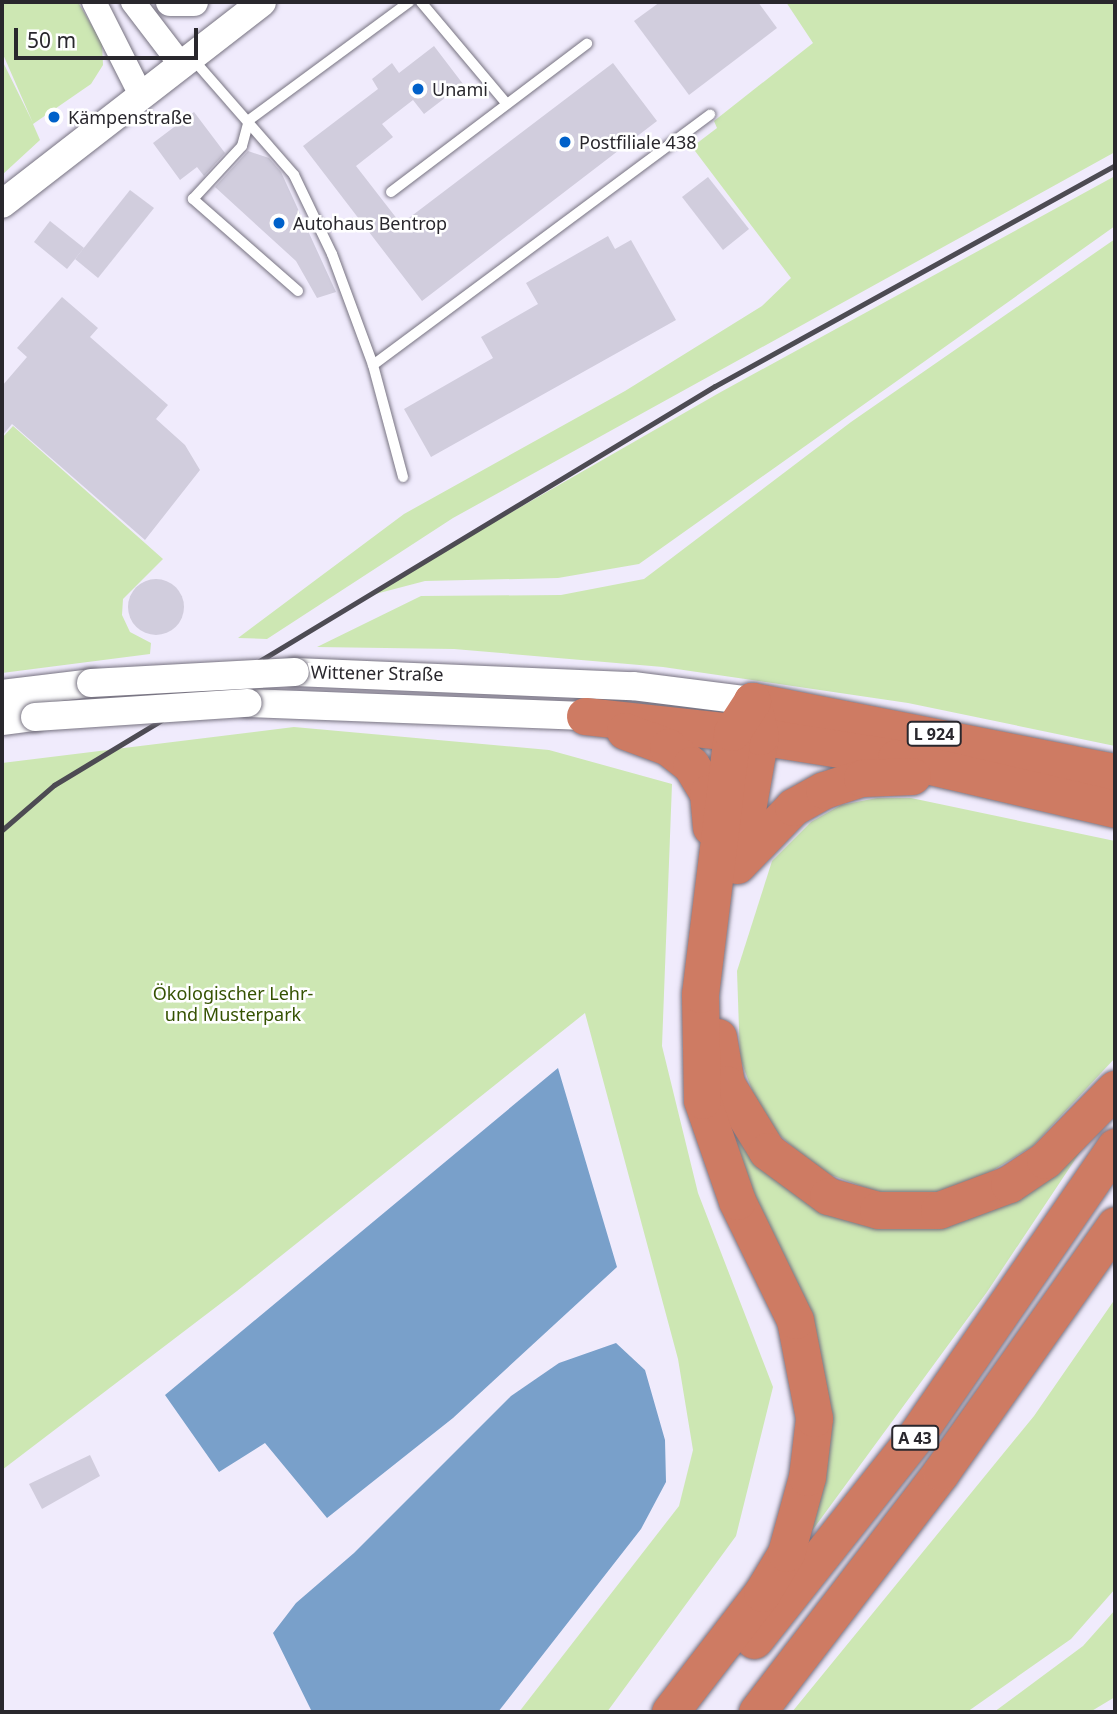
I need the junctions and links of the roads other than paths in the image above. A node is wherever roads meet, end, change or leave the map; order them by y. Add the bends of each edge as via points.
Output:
1 (94, 2) edge
2 (132, 2) edge
3 (170, 2) edge
4 (194, 2) edge
5 (262, 2) edge
6 (409, 2) edge
7 (421, 2) edge
8 (587, 44) dead end
9 (187, 62) junction
10 (142, 97) junction
11 (507, 104) junction
12 (710, 115) dead end
13 (249, 120) junction
14 (391, 192) dead end
15 (2, 204) edge
16 (298, 291) dead end
17 (373, 365) junction
18 (403, 477) dead end
19 (2, 694) edge
20 (752, 701) junction
21 (585, 716) junction
22 (2, 721) edge
23 (746, 734) junction
24 (1115, 772) edge
25 (990, 779) junction
26 (1115, 809) edge
27 (726, 864) junction
28 (1115, 1088) edge
29 (1115, 1147) edge
30 (1115, 1225) edge
31 (670, 1712) edge
32 (691, 1712) edge
33 (757, 1712) edge

1 - 10 street
2 - 9 street
3 - 4 main road
5 - 9 main road
6 - 13 lane
7 - 11 lane
8 - 11 lane
9 - 10 main road
9 - 13 lane
10 - 15 main road
11 - 14 lane
12 - 17 lane
13 - 16 lane via 242,146 193,199
13 - 17 lane via 294,175 332,254
17 - 18 lane
19 - 20 main road, Wittener Straße / L 924, bridge via 91,683 295,672 633,686
20 - 23 highway
20 - 24 highway, L 924
21 - 22 main road, Wittener Straße / L 924, bridge via 248,703
21 - 23 highway, L 924
21 - 27 highway via 668,747 691,765 708,793
23 - 25 highway, L 924
23 - 27 highway
25 - 26 highway, L 924
25 - 27 highway via 900,775 862,778 824,790 793,807
27 - 28 highway via 717,1025 726,1084 768,1151 806,1183 878,1210 939,1210 968,1202 1045,1160
27 - 31 highway via 701,994 702,1100 737,1201 795,1320 814,1418 807,1477 786,1553 762,1593
29 - 32 highway, A 43 via 917,1434 814,1571
30 - 33 highway, A 43 via 941,1472

